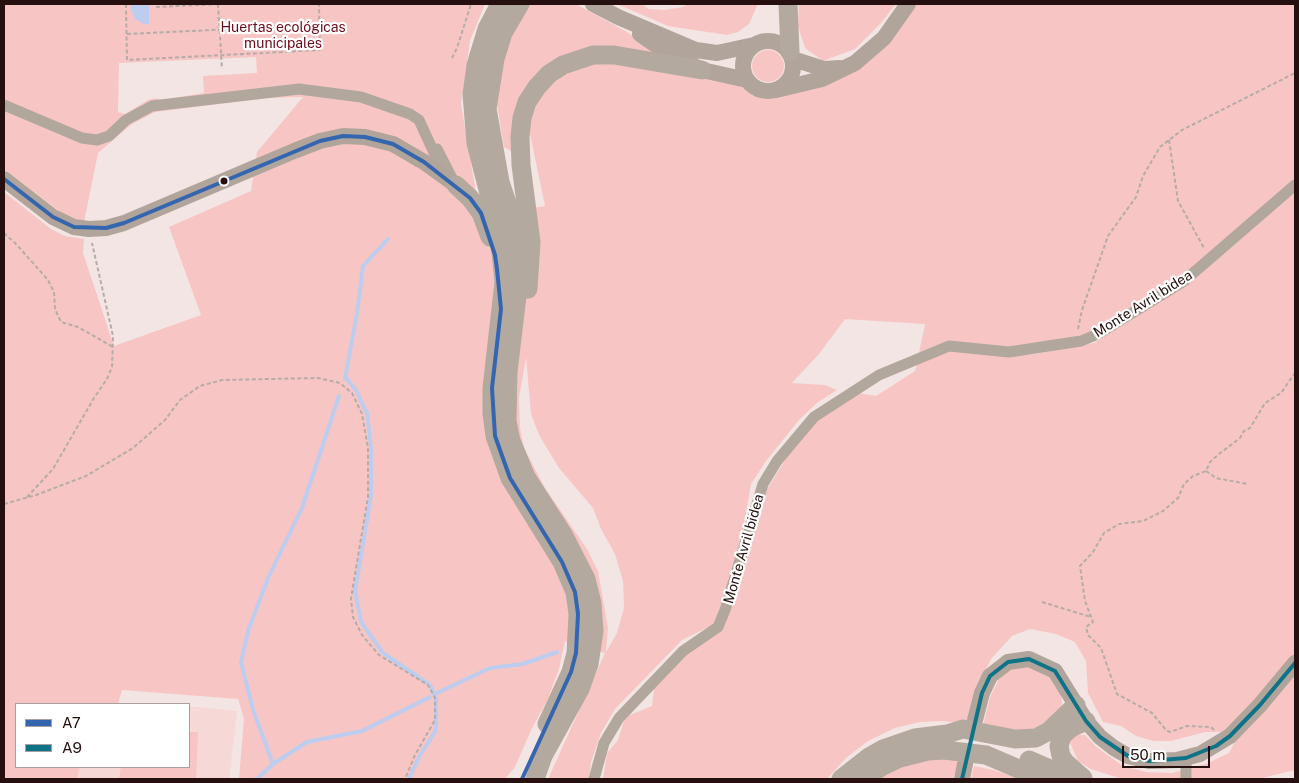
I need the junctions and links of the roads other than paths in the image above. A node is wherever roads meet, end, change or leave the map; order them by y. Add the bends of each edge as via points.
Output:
1 (500, 4) edge
2 (520, 4) edge
3 (593, 4) edge
4 (788, 4) edge
5 (908, 4) edge
6 (618, 17) junction
7 (754, 45) junction
8 (792, 56) junction
9 (847, 67) junction
10 (702, 70) junction
11 (747, 80) junction
12 (776, 90) junction
13 (4, 105) edge
14 (426, 134) junction
15 (436, 170) junction
16 (4, 179) edge
17 (456, 185) junction
18 (1295, 185) edge
19 (501, 309) junction
20 (514, 324) junction
21 (1295, 663) edge
22 (1077, 713) junction
23 (974, 720) dead end
24 (947, 734) junction
25 (1186, 762) junction
26 (522, 779) edge
27 (535, 779) edge
28 (594, 779) edge
29 (841, 779) edge
30 (864, 779) edge
31 (1042, 779) edge
32 (1073, 779) edge
33 (1084, 779) edge
34 (1186, 779) edge

1 - 19 main road via 487,29 476,65 472,94 476,143 499,232 504,282
2 - 20 main road via 503,33 487,109 500,182 518,248
3 - 6 street
4 - 8 main road
5 - 9 street via 884,38
6 - 7 street via 708,52 725,52
6 - 10 street via 660,48
7 - 8 street via 773,41 786,47
7 - 11 street via 743,62
8 - 9 street via 824,69
8 - 12 street via 791,78
9 - 12 street via 822,79
10 - 11 street
10 - 20 main road via 614,55 593,55 563,65 537,87 527,102 520,137 531,262 525,310
11 - 12 street via 757,89
13 - 14 street via 82,138 97,140 109,136 126,120 152,106 300,89 361,98 395,108 419,120
14 - 15 street via 436,157
14 - 17 street
15 - 16 street via 393,144 343,136 294,150 124,223 89,229 54,217
15 - 17 street
17 - 19 main road via 481,213 489,233
18 - 28 street, Monte Avril bidea via 1184,281 1098,334 1081,341 1008,352 949,346 878,375 814,417 777,461 763,484 718,627 683,651 624,712 604,743
19 - 26 main road via 492,388 495,436 510,478 562,562 575,592 578,614 576,653 571,672
20 - 27 main road via 506,403 511,441 526,477 564,536 586,579 594,630 589,664 580,689 543,756
21 - 25 street via 1260,705 1223,741
22 - 23 street via 1055,671 1040,662 1018,659 1008,662 990,676
22 - 24 main road via 1036,738 1015,739 963,729
22 - 25 street via 1100,737 1128,756 1149,761
22 - 33 main road via 1059,746 1061,756
24 - 29 main road via 915,738 883,749
24 - 32 main road via 982,742
25 - 34 street
30 - 31 main road via 900,758 944,750 986,755

